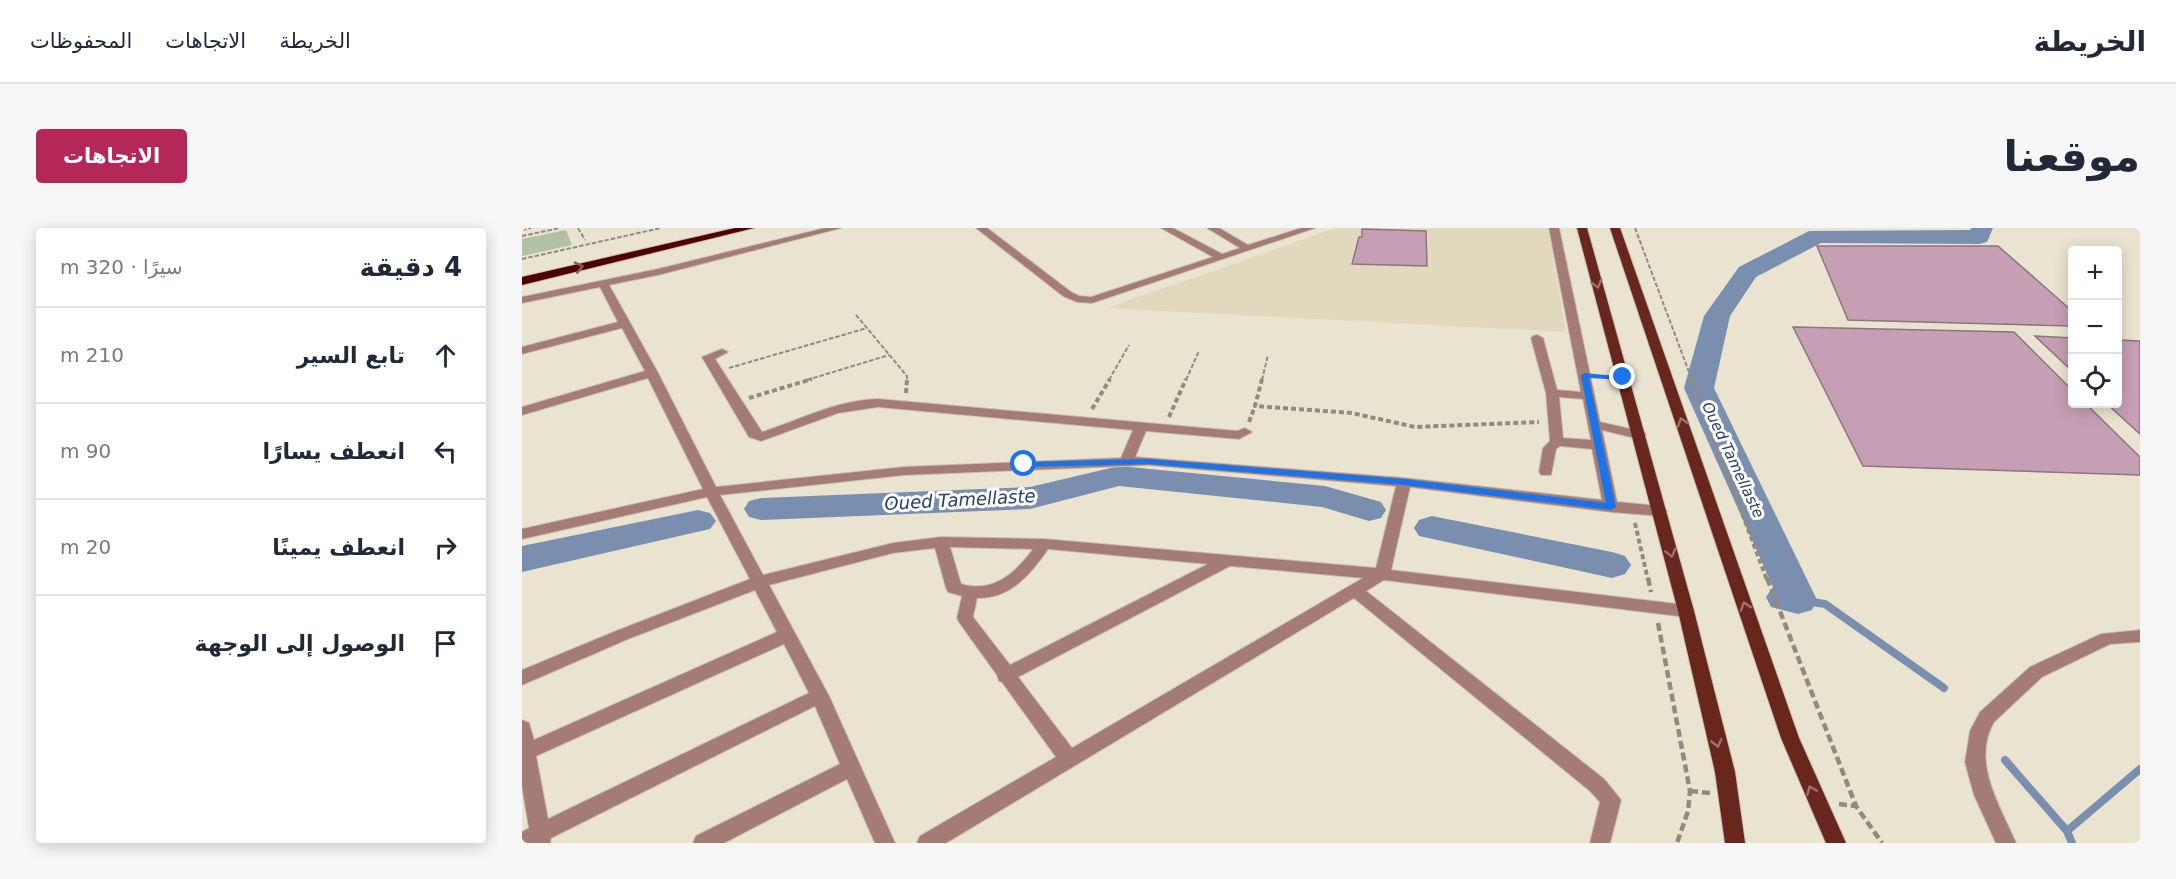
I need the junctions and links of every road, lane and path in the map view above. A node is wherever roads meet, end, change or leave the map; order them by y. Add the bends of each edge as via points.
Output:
1 (531, 228) edge
2 (560, 228) edge
3 (578, 228) edge
4 (661, 228) edge
5 (703, 228) edge
6 (749, 228) edge
7 (836, 228) edge
8 (981, 228) edge
9 (1166, 228) edge
10 (1212, 228) edge
11 (1311, 228) edge
12 (1554, 228) edge
13 (1582, 228) edge
14 (1615, 228) edge
15 (1635, 228) edge
16 (522, 230) edge
17 (522, 236) edge
18 (585, 240) dead end
19 (1248, 249) junction
20 (1221, 257) junction
21 (522, 259) edge
22 (522, 270) edge
23 (545, 275) junction
24 (522, 281) edge
25 (602, 282) junction
26 (522, 289) edge
27 (522, 300) edge
28 (856, 315) dead end
29 (623, 324) junction
30 (867, 327) junction
31 (1537, 338) dead end
32 (1129, 345) dead end
33 (522, 351) edge
34 (1200, 351) dead end
35 (722, 352) dead end
36 (889, 355) junction
37 (1268, 355) dead end
38 (717, 371) junction
39 (652, 373) junction
40 (1552, 393) junction
41 (1589, 396) junction
42 (735, 403) junction
43 (905, 406) junction
44 (522, 411) edge
45 (1555, 421) junction
46 (1084, 422) junction
47 (1595, 425) junction
48 (1141, 427) junction
49 (1164, 429) junction
50 (1245, 432) dead end
51 (1639, 435) junction
52 (1557, 442) junction
53 (1599, 445) junction
54 (1126, 462) junction
55 (1546, 472) dead end
56 (1404, 482) junction
57 (711, 492) junction
58 (1611, 507) junction
59 (1631, 509) junction
60 (1660, 512) junction
61 (522, 534) edge
62 (941, 542) junction
63 (1044, 544) junction
64 (1228, 560) junction
65 (1382, 574) junction
66 (759, 582) junction
67 (1355, 590) junction
68 (970, 594) junction
69 (1655, 608) junction
70 (1686, 611) junction
71 (788, 635) junction
72 (2140, 636) edge
73 (1005, 676) junction
74 (522, 678) edge
75 (820, 696) junction
76 (522, 728) edge
77 (524, 753) edge
78 (1069, 759) junction
79 (851, 768) junction
80 (541, 838) edge
81 (522, 842) edge
82 (703, 843) edge
83 (885, 843) edge
84 (927, 843) edge
85 (1600, 843) edge
86 (1677, 843) edge
87 (1735, 843) edge
88 (1836, 843) edge
89 (1882, 843) edge
90 (2006, 843) edge

1 - 16 path
2 - 17 path
3 - 18 path
4 - 21 path
5 - 22 highway
23 -> 6 highway
7 - 25 street
8 - 20 street via 1077,299 1107,297
9 - 20 street
10 - 19 street
11 - 19 street
12 - 41 street
13 -> 51 main road
88 -> 14 main road via 1790,738
15 - 89 path via 1856,806
19 - 20 street
23 - 24 highway
23 - 26 highway
25 - 27 street
25 - 29 street
28 - 30 path
29 - 33 street
29 - 39 street
30 - 36 path
30 - 38 path
31 - 40 street
32 - 46 path
34 - 49 path
35 - 38 street via 708,357
36 - 42 path
36 - 43 path via 908,376
37 - 45 path via 1255,406 1352,412 1414,427
38 - 42 street
39 - 44 street
39 - 57 street
40 - 41 street
40 - 45 street
41 - 47 street
42 - 43 street via 754,434 761,437 864,402
43 - 46 street
45 - 52 street
46 - 48 street
47 - 51 street
47 - 53 street
48 - 49 street
48 - 54 street
49 - 50 street via 1239,435
51 - 60 main road
52 - 53 street
52 - 55 street via 1550,448
53 - 58 street
54 - 56 street
54 - 57 street via 904,471
56 - 58 street
56 - 65 street
57 - 61 street
57 - 66 street
58 - 59 street
59 - 60 street
59 - 69 path
60 -> 70 main road
62 - 63 street
62 - 66 street via 882,551
62 - 68 street via 954,588
63 - 64 street
63 - 68 street via 1026,571 1010,583 990,592
64 - 65 street
64 - 73 street
65 - 67 street
65 - 69 street
66 - 71 street
66 - 74 street
67 - 78 street
67 - 85 street via 1597,785 1611,800
68 - 73 street via 965,618
69 - 70 street
69 - 86 path via 1690,791
70 -> 87 main road via 1725,772
71 - 75 street
71 - 77 street
72 - 90 street via 2107,638 2036,672 1987,717 1979,731 1975,762 1983,795
73 - 78 street
75 - 79 street
75 - 80 street
76 - 77 street
77 - 80 street
78 - 84 street
79 - 82 street
79 - 83 street
80 - 81 street

